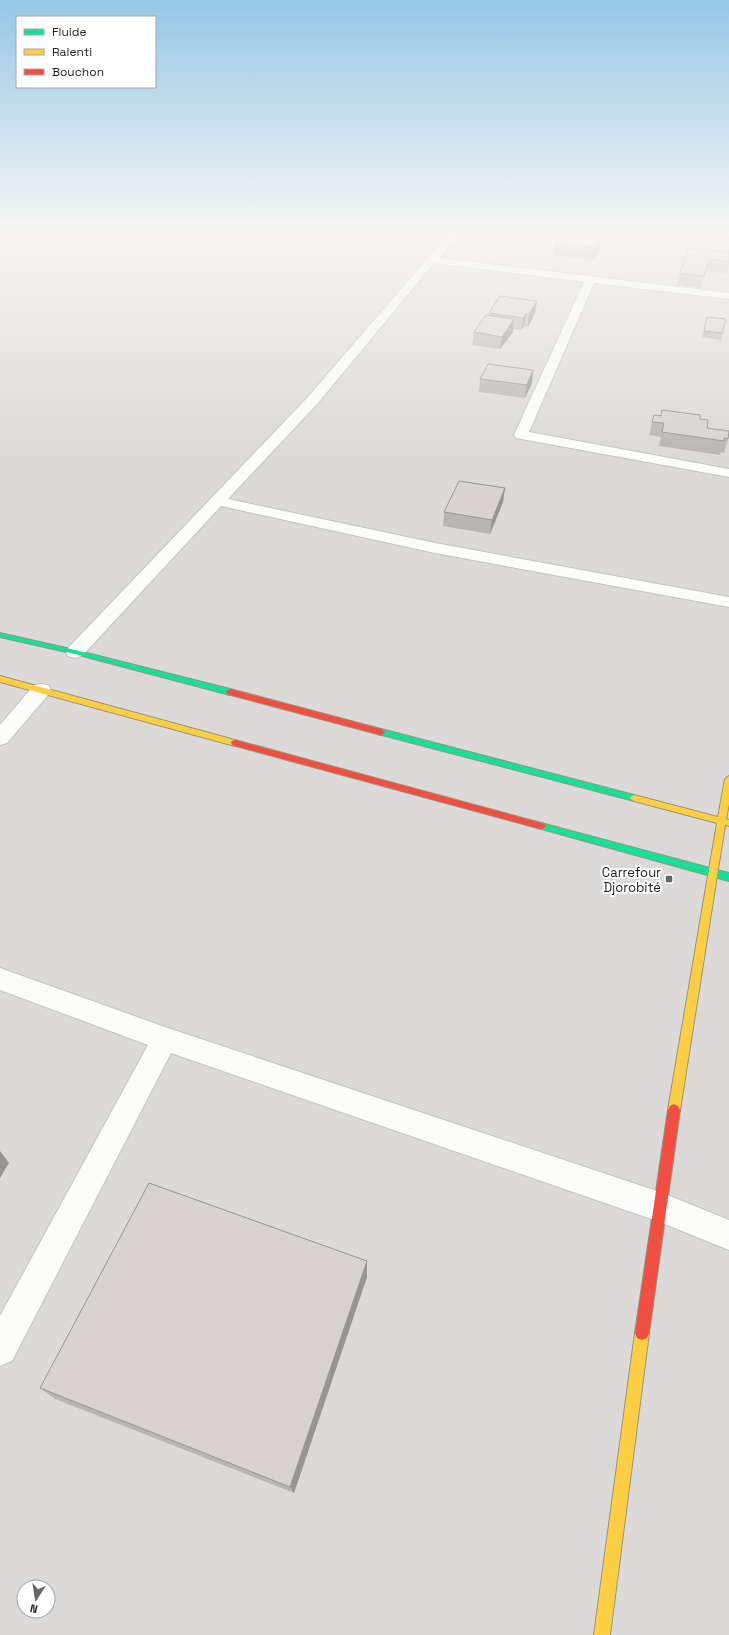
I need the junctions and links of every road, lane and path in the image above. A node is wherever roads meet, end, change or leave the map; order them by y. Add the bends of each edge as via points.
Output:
1 (393, 305) edge
2 (579, 305) edge
3 (729, 473) edge
4 (218, 501) junction
5 (729, 602) edge
6 (0, 634) edge
7 (75, 652) junction
8 (0, 679) edge
9 (41, 690) junction
10 (0, 738) edge
11 (729, 778) edge
12 (725, 822) edge
13 (711, 873) junction
14 (729, 877) edge
15 (0, 980) edge
16 (165, 1039) junction
17 (660, 1207) junction
18 (729, 1234) edge
19 (0, 1349) edge
20 (602, 1635) edge

1 - 4 street via 312,401
2 - 3 street via 521,435
4 - 5 street via 435,548
4 - 7 street
6 - 7 main road
7 - 12 main road
8 - 9 main road
9 - 10 street
9 - 13 main road
11 - 12 main road
12 - 13 main road
13 - 14 main road
13 - 17 main road
15 - 16 street
16 - 17 street
16 - 19 street
17 - 18 street
17 - 20 main road

